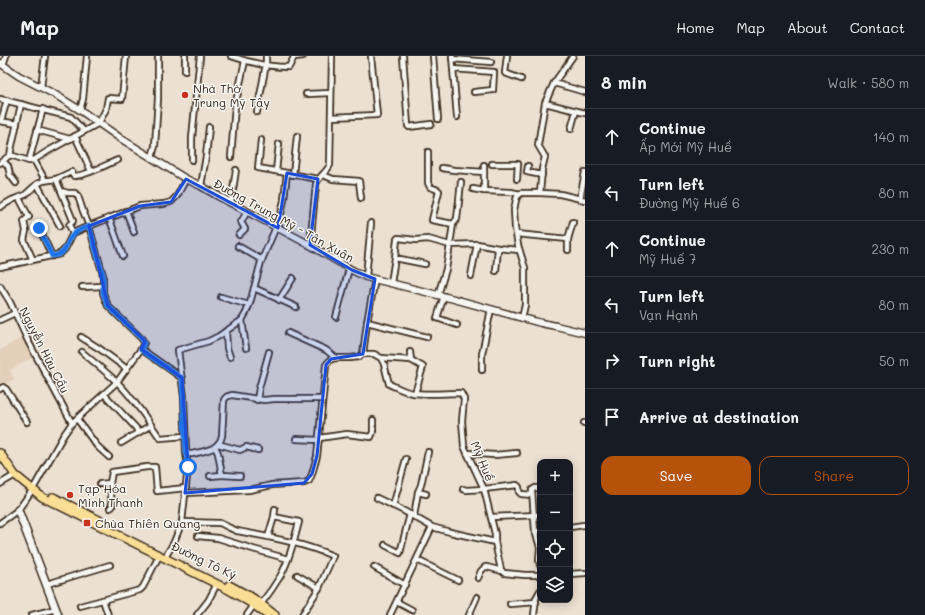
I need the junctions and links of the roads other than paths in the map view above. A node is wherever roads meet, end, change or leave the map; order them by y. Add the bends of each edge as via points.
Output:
1 (6, 56) edge
2 (45, 56) edge
3 (87, 56) edge
4 (126, 56) edge
5 (158, 56) edge
6 (185, 56) edge
7 (200, 56) edge
8 (230, 56) edge
9 (266, 56) edge
10 (303, 56) edge
11 (332, 56) edge
12 (371, 56) edge
13 (403, 56) edge
14 (433, 56) edge
15 (507, 56) edge
16 (573, 56) edge
17 (452, 58) edge
18 (242, 59) edge
19 (491, 62) dead end
20 (2, 64) edge
21 (266, 64) junction
22 (453, 69) junction
23 (185, 71) dead end
24 (522, 79) dead end
25 (554, 83) junction
26 (41, 87) junction
27 (474, 92) dead end
28 (585, 92) edge
29 (331, 93) junction
30 (306, 94) dead end
31 (0, 98) edge
32 (7, 100) junction
33 (545, 103) junction
34 (21, 104) junction
35 (43, 110) junction
36 (80, 110) junction
37 (576, 110) junction
38 (257, 112) dead end
39 (585, 113) edge
40 (330, 117) junction
41 (457, 118) dead end
42 (438, 119) dead end
43 (0, 121) edge
44 (98, 123) junction
45 (17, 124) junction
46 (431, 124) dead end
47 (209, 127) dead end
48 (571, 129) dead end
49 (37, 130) junction
50 (84, 131) junction
51 (297, 136) dead end
52 (73, 137) junction
53 (261, 140) dead end
54 (279, 144) dead end
55 (428, 152) dead end
56 (10, 155) junction
57 (152, 157) junction
58 (231, 157) dead end
59 (32, 160) junction
60 (118, 160) dead end
61 (192, 160) dead end
62 (2, 162) edge
63 (492, 164) dead end
64 (484, 165) dead end
65 (528, 166) dead end
66 (442, 168) dead end
67 (236, 170) dead end
68 (91, 171) junction
69 (276, 171) junction
70 (484, 172) junction
71 (585, 172) edge
72 (286, 173) junction
73 (293, 175) junction
74 (323, 175) junction
75 (542, 175) junction
76 (56, 179) junction
77 (186, 179) junction
78 (318, 179) junction
79 (517, 179) dead end
80 (45, 180) junction
81 (461, 182) dead end
82 (16, 183) dead end
83 (37, 184) junction
84 (201, 186) junction
85 (473, 189) dead end
86 (61, 191) junction
87 (484, 191) junction
88 (540, 193) junction
89 (520, 194) junction
90 (19, 198) junction
91 (361, 198) dead end
92 (582, 200) edge
93 (231, 203) junction
94 (0, 207) edge
95 (126, 211) junction
96 (247, 212) junction
97 (109, 218) junction
98 (573, 222) dead end
99 (371, 223) dead end
100 (453, 224) junction
101 (60, 226) dead end
102 (89, 226) junction
103 (277, 227) junction
104 (39, 228) dead end
105 (134, 232) dead end
106 (74, 233) junction
107 (516, 234) junction
108 (239, 235) dead end
109 (568, 239) junction
110 (477, 244) junction
111 (310, 245) junction
112 (450, 245) junction
113 (238, 246) dead end
114 (498, 248) junction
115 (519, 250) junction
116 (568, 250) dead end
117 (52, 256) junction
118 (123, 256) dead end
119 (395, 258) junction
120 (33, 260) junction
121 (262, 260) junction
122 (424, 264) dead end
123 (0, 267) edge
124 (349, 269) junction
125 (496, 271) dead end
126 (471, 276) dead end
127 (366, 277) junction
128 (293, 278) dead end
129 (375, 279) junction
130 (391, 283) junction
131 (0, 286) edge
132 (103, 286) junction
133 (82, 288) dead end
134 (254, 288) junction
135 (441, 295) junction
136 (221, 297) dead end
137 (279, 300) junction
138 (250, 305) junction
139 (296, 307) dead end
140 (490, 309) junction
141 (15, 313) junction
142 (336, 317) dead end
143 (522, 318) junction
144 (0, 320) edge
145 (242, 320) junction
146 (367, 322) junction
147 (457, 325) dead end
148 (226, 331) junction
149 (288, 333) dead end
150 (585, 333) edge
151 (81, 337) dead end
152 (427, 338) dead end
153 (246, 348) dead end
154 (141, 350) junction
155 (82, 352) dead end
156 (269, 352) dead end
157 (410, 352) dead end
158 (363, 354) junction
159 (230, 357) dead end
160 (336, 358) junction
161 (381, 358) junction
162 (411, 360) junction
163 (127, 368) junction
164 (482, 370) dead end
165 (182, 378) junction
166 (117, 382) junction
167 (0, 389) edge
168 (415, 393) junction
169 (104, 394) junction
170 (322, 399) junction
171 (257, 400) junction
172 (77, 419) junction
173 (373, 420) dead end
174 (27, 422) dead end
175 (72, 423) junction
176 (152, 425) junction
177 (138, 433) junction
178 (185, 436) junction
179 (296, 439) dead end
180 (319, 439) junction
181 (121, 443) dead end
182 (217, 446) junction
183 (258, 450) dead end
184 (186, 452) junction
185 (428, 452) dead end
186 (0, 453) edge
187 (517, 453) dead end
188 (468, 454) junction
189 (108, 457) dead end
190 (406, 459) dead end
191 (15, 475) junction
192 (222, 475) junction
193 (210, 476) dead end
194 (240, 476) dead end
195 (110, 482) junction
196 (0, 484) edge
197 (100, 484) dead end
198 (537, 488) edge
199 (33, 489) junction
200 (463, 489) dead end
201 (484, 489) junction
202 (186, 491) junction
203 (418, 492) junction
204 (426, 494) dead end
205 (532, 495) junction
206 (377, 498) dead end
207 (393, 506) junction
208 (110, 508) dead end
209 (275, 509) dead end
210 (18, 510) junction
211 (412, 515) junction
212 (536, 515) junction
213 (274, 517) junction
214 (491, 518) junction
215 (182, 522) junction
216 (0, 523) edge
217 (537, 523) edge
218 (584, 525) edge
219 (432, 527) junction
220 (573, 527) edge
221 (198, 536) dead end
222 (268, 537) junction
223 (495, 542) junction
224 (293, 543) junction
225 (385, 545) dead end
226 (167, 554) junction
227 (159, 556) junction
228 (288, 559) junction
229 (417, 560) junction
230 (110, 565) dead end
231 (374, 567) dead end
232 (502, 571) junction
233 (573, 574) edge
234 (585, 574) edge
235 (537, 575) edge
236 (297, 576) dead end
237 (478, 578) dead end
238 (458, 580) dead end
239 (47, 584) junction
240 (217, 584) junction
241 (405, 585) junction
242 (319, 588) junction
243 (537, 596) edge
244 (477, 597) dead end
245 (103, 600) junction
246 (397, 602) junction
247 (536, 602) junction
248 (258, 604) junction
249 (510, 604) dead end
250 (80, 606) dead end
251 (412, 610) dead end
252 (57, 612) edge
253 (32, 615) edge
254 (108, 615) edge
255 (196, 615) edge
256 (248, 615) edge
257 (267, 615) edge
258 (275, 615) edge
259 (302, 615) edge
260 (390, 615) edge
261 (469, 615) edge
262 (534, 615) edge

1 - 20 street
2 - 26 street
3 - 36 street via 84,100
4 - 44 street via 122,99 108,98 106,109
5 - 57 street via 158,98
6 - 23 street
7 - 61 street
8 - 18 street
9 - 21 street
10 - 21 street via 294,57 289,67
11 - 29 street
12 - 40 street via 377,115
13 - 46 street via 408,127
14 - 42 street
15 - 24 street via 506,73
16 - 25 street
17 - 19 street
17 - 22 street
18 - 21 street
18 - 58 street
20 - 26 street, Đường Trung Mỹ - Tân Xuân
21 - 38 street
22 - 27 street via 495,72 493,90
22 - 41 street
25 - 28 street
25 - 33 street
26 - 36 street, Đường Trung Mỹ - Tân Xuân
29 - 30 street
29 - 40 street
31 - 32 street
32 - 34 street
32 - 43 street
33 - 37 street
33 - 75 street via 538,146 545,157
34 - 35 street
34 - 45 street
35 - 49 street
35 - 50 street via 71,117
36 - 44 street, Đường Trung Mỹ - Tân Xuân
37 - 39 street
37 - 48 street
40 - 74 street via 330,165
43 - 45 street
44 - 50 street
44 - 57 street, Đường Trung Mỹ - Tân Xuân
45 - 56 street
47 - 84 street
49 - 52 street
49 - 59 street
50 - 52 street
51 - 73 street
52 - 59 street
52 - 68 street
53 - 69 street via 258,168
54 - 69 street
55 - 100 street via 428,183 439,191 432,220
56 - 59 street
56 - 62 street
57 - 77 street, Đường Trung Mỹ - Tân Xuân
59 - 80 street
60 - 68 street
62 - 82 street via 8,166 10,175
63 - 79 street via 518,164
64 - 70 street
65 - 75 street via 527,172
66 - 70 street
67 - 93 street
68 - 76 street via 75,176 71,172
69 - 72 street
70 - 87 street
71 - 92 street
72 - 73 street
72 - 103 street via 284,200
73 - 78 street
74 - 78 street
74 - 91 street via 333,179 359,181
75 - 88 street
76 - 80 street
76 - 86 street
77 - 84 street, Đường Trung Mỹ - Tân Xuân
77 - 95 street via 171,202 140,206
78 - 111 street
80 - 83 street
81 - 100 street via 457,219
83 - 90 street
83 - 101 street
84 - 93 street, Đường Trung Mỹ - Tân Xuân
85 - 87 street
86 - 102 street via 75,193 78,196
86 - 106 street via 73,221 69,225
87 - 89 street
88 - 89 street
88 - 92 street via 560,194
89 - 107 street via 514,210
90 - 94 street
90 - 120 street via 29,217 24,221 24,240
93 - 96 street, Đường Trung Mỹ - Tân Xuân
95 - 97 street
95 - 105 street
96 - 103 street, Đường Trung Mỹ - Tân Xuân
96 - 108 street via 241,222 245,229
97 - 102 street
97 - 118 street
98 - 109 street
99 - 127 street
100 - 112 street
102 - 106 street
102 - 132 street via 103,275
103 - 111 street, Đường Trung Mỹ - Tân Xuân
103 - 121 street
104 - 117 street
106 - 117 street via 62,253
107 - 109 street
107 - 115 street
109 - 116 street
110 - 112 street
110 - 114 street
110 - 126 street
111 - 124 street, Đường Trung Mỹ - Tân Xuân
112 - 119 street via 428,239 398,238
112 - 135 street
113 - 121 street
114 - 115 street
114 - 125 street
115 - 143 street via 525,268 525,304
117 - 120 street
119 - 122 street
119 - 130 street
120 - 123 street
121 - 134 street
124 - 127 street, Đường Trung Mỹ - Tân Xuân
124 - 142 street
127 - 129 street, Đường Trung Mỹ - Tân Xuân
128 - 137 street
129 - 130 street, Đường Trung Mỹ - Tân Xuân
129 - 146 street
130 - 135 street, Đường Trung Mỹ - Tân Xuân
131 - 141 street, Nguyễn Hữu Cầu
132 - 133 street
132 - 154 street via 108,306 142,339 144,343
134 - 137 street
134 - 138 street
135 - 140 street, Đường Trung Mỹ - Tân Xuân
135 - 147 street via 437,318
136 - 138 street
137 - 139 street
138 - 145 street
140 - 143 street, Đường Trung Mỹ - Tân Xuân
140 - 164 street via 482,354
141 - 144 street
141 - 175 street, Nguyễn Hữu Cầu
143 - 150 street, Đường Trung Mỹ - Tân Xuân
145 - 148 street
145 - 153 street
146 - 152 street
146 - 158 street
148 - 159 street
148 - 165 street via 209,341 178,350
149 - 160 street via 326,350
151 - 163 street
154 - 163 street
154 - 165 street
155 - 166 street
156 - 171 street
157 - 162 street
158 - 160 street via 359,357
158 - 161 street via 374,354
160 - 170 street via 331,359 326,365
161 - 162 street
161 - 168 street, Mỹ Huề via 389,384
162 - 168 street via 423,367
163 - 166 street
165 - 178 street
166 - 169 street
166 - 176 street
167 - 174 street via 6,389
168 - 188 street, Mỹ Huề via 461,393 464,399 463,438
169 - 172 street
169 - 177 street
170 - 171 street
170 - 180 street
171 - 182 street via 232,395 225,397 222,436
172 - 175 street
172 - 189 street
173 - 180 street via 371,437 347,434
175 - 199 street
176 - 177 street
176 - 178 street via 160,438
177 - 181 street
178 - 184 street
179 - 180 street
180 - 202 street via 312,474 309,481 304,483 272,485 249,490
182 - 183 street
182 - 184 street via 192,454
182 - 192 street
184 - 202 street
185 - 203 street
186 - 191 main road, Đường Tô Ký
187 - 188 street
188 - 201 street, Mỹ Huề
190 - 207 street
191 - 196 street
191 - 199 main road, Đường Tô Ký
192 - 193 street
192 - 194 street
195 - 197 street
195 - 202 street via 112,472 155,467 157,491
195 - 208 street
198 - 205 street via 533,489
199 - 210 street
199 - 226 main road, Đường Tô Ký
199 - 227 main road, Đường Tô Ký via 42,497
200 - 201 street
201 - 205 street via 517,485 520,493
201 - 214 street, Mỹ Huề
202 - 215 street
203 - 204 street
203 - 211 street
205 - 212 street
206 - 207 street
207 - 211 street
209 - 213 street
210 - 216 street
210 - 239 main road
211 - 219 street
211 - 225 street via 400,553
212 - 214 street
212 - 217 street
213 - 222 street
213 - 224 street via 299,522
214 - 223 street, Mỹ Huề
215 - 222 street via 220,523 237,531
215 - 226 street
218 - 220 street
219 - 223 street
219 - 229 street
221 - 228 street via 218,538
222 - 224 street
223 - 232 street, Mỹ Huề
224 - 228 street
224 - 242 street via 333,556
226 - 248 main road, Đường Tô Ký via 242,591
227 - 240 main road, Đường Tô Ký
227 - 245 street via 140,590
228 - 248 street via 281,575
229 - 238 street
229 - 241 street
230 - 239 street
231 - 241 street
232 - 235 street
232 - 237 street via 485,567
233 - 234 street
236 - 242 street
239 - 252 main road
240 - 248 main road, Đường Tô Ký
240 - 255 street
241 - 246 street
242 - 259 street
243 - 247 street
244 - 261 street
245 - 250 street
245 - 254 street
246 - 251 street
246 - 260 street
247 - 249 street
247 - 262 street
248 - 256 street
248 - 257 main road, Đường Tô Ký
248 - 258 main road, Đường Tô Ký
252 - 253 street

